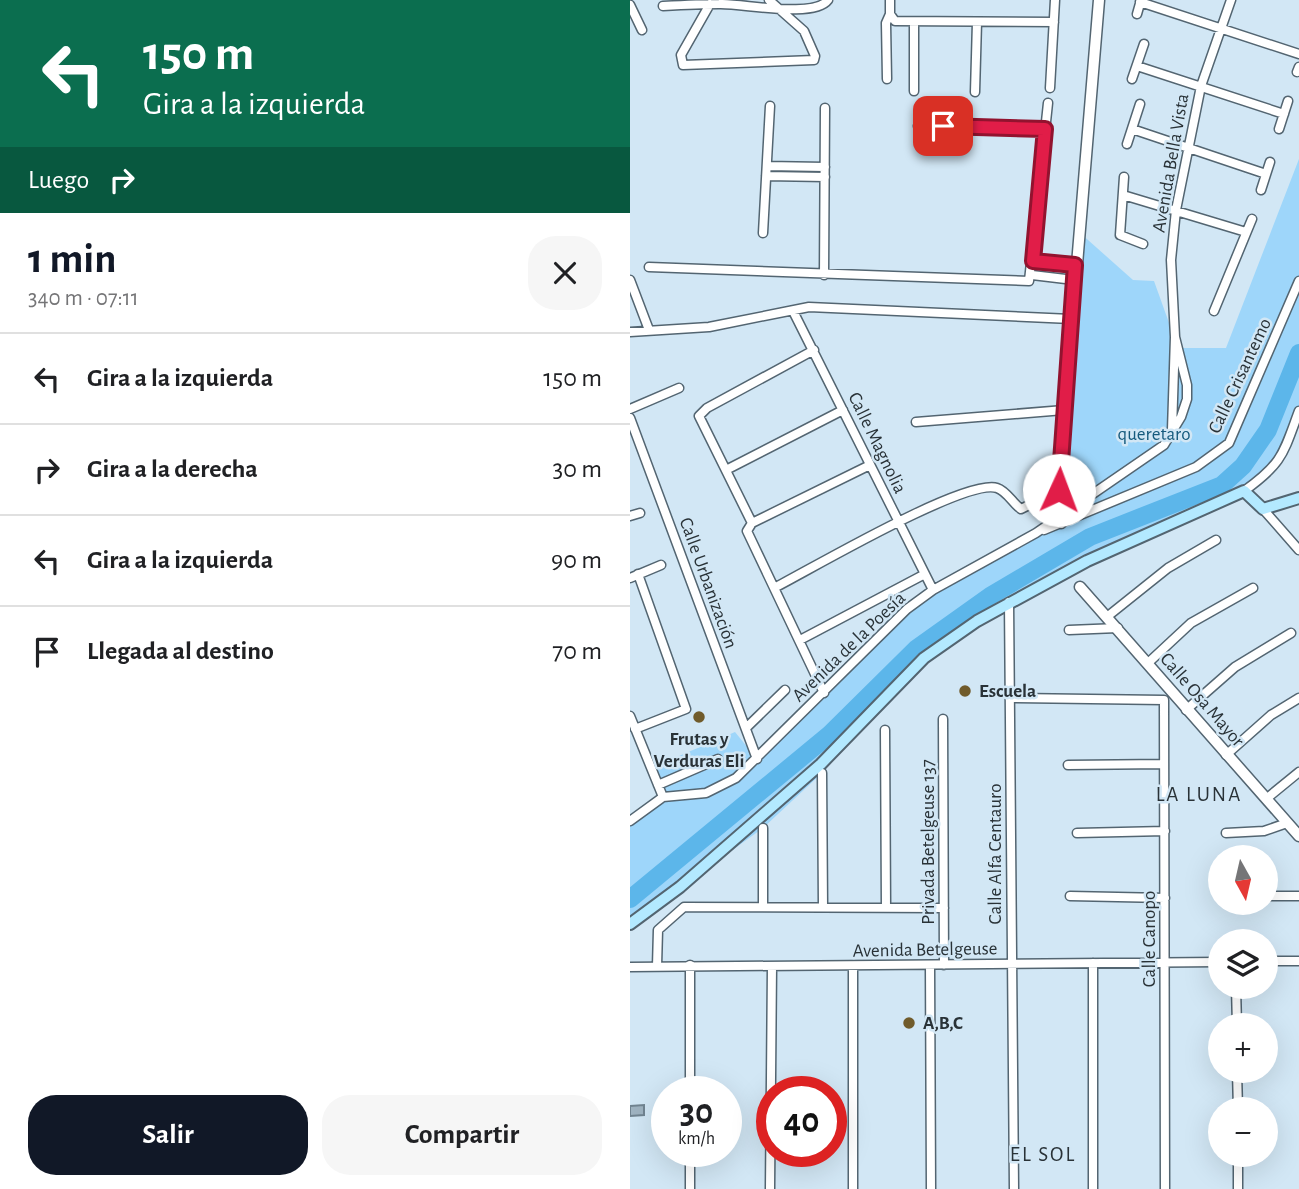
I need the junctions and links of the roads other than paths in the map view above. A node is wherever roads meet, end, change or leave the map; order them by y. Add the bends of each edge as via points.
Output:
1 (769, 0) edge
2 (828, 0) edge
3 (890, 0) edge
4 (1055, 0) edge
5 (1100, 0) edge
6 (1231, 0) edge
7 (1141, 1) edge
8 (722, 2) edge
9 (710, 4) junction
10 (776, 4) edge
11 (630, 5) edge
12 (663, 6) dead end
13 (1137, 14) dead end
14 (891, 16) junction
15 (914, 22) junction
16 (977, 22) junction
17 (1054, 22) junction
18 (1220, 27) junction
19 (642, 30) dead end
20 (1144, 44) dead end
21 (1299, 54) edge
22 (1137, 66) junction
23 (887, 79) dead end
24 (1132, 79) dead end
25 (1201, 86) junction
26 (1051, 88) dead end
27 (914, 91) dead end
28 (975, 92) dead end
29 (1288, 101) dead end
30 (1048, 103) dead end
31 (1140, 104) dead end
32 (770, 106) dead end
33 (825, 108) dead end
34 (1284, 114) junction
35 (918, 126) dead end
36 (1045, 129) junction
37 (1132, 129) junction
38 (1279, 129) dead end
39 (1128, 144) dead end
40 (1186, 147) junction
41 (1270, 162) dead end
42 (767, 166) junction
43 (825, 167) junction
44 (1266, 174) junction
45 (766, 176) junction
46 (825, 177) junction
47 (1124, 177) dead end
48 (1261, 190) dead end
49 (1123, 195) junction
50 (1176, 210) junction
51 (1252, 219) dead end
52 (1246, 232) junction
53 (763, 233) dead end
54 (1143, 244) dead end
55 (1033, 261) junction
56 (1075, 265) junction
57 (649, 267) dead end
58 (824, 275) junction
59 (1032, 275) junction
60 (630, 279) edge
61 (1074, 280) junction
62 (1299, 281) edge
63 (793, 310) junction
64 (1214, 312) dead end
65 (1071, 319) junction
66 (649, 330) junction
67 (630, 332) edge
68 (1175, 337) junction
69 (814, 350) junction
70 (679, 388) dead end
71 (630, 409) edge
72 (843, 410) junction
73 (1064, 410) junction
74 (1299, 411) edge
75 (630, 418) edge
76 (916, 422) dead end
77 (1172, 432) junction
78 (870, 464) junction
79 (726, 470) junction
80 (1059, 490) junction
81 (1244, 491) junction
82 (1299, 498) edge
83 (1263, 509) junction
84 (640, 513) dead end
85 (630, 516) edge
86 (1061, 519) junction
87 (899, 522) junction
88 (752, 523) junction
89 (1216, 540) dead end
90 (1299, 550) edge
91 (661, 565) dead end
92 (925, 574) junction
93 (634, 576) edge
94 (776, 587) junction
95 (1080, 587) dead end
96 (1253, 588) dead end
97 (933, 590) junction
98 (1009, 602) junction
99 (1108, 616) junction
100 (1118, 628) junction
101 (1069, 630) dead end
102 (1291, 633) dead end
103 (800, 640) junction
104 (1148, 663) junction
105 (785, 690) dead end
106 (824, 693) junction
107 (1168, 697) junction
108 (1010, 698) junction
109 (1299, 698) edge
110 (1186, 710) junction
111 (630, 716) edge
112 (943, 719) dead end
113 (746, 728) junction
114 (635, 729) junction
115 (885, 730) dead end
116 (1226, 755) junction
117 (718, 759) dead end
118 (757, 759) junction
119 (1164, 764) junction
120 (1068, 765) dead end
121 (1299, 772) edge
122 (822, 773) dead end
123 (658, 785) junction
124 (663, 797) junction
125 (1266, 799) junction
126 (630, 821) edge
127 (1287, 822) junction
128 (763, 828) dead end
129 (1165, 831) junction
130 (1077, 833) dead end
131 (1226, 833) dead end
132 (1299, 836) edge
133 (1070, 896) dead end
134 (1278, 896) edge
135 (1299, 896) edge
136 (1165, 898) junction
137 (763, 907) junction
138 (823, 907) junction
139 (886, 908) junction
140 (944, 908) junction
141 (630, 924) edge
142 (1278, 961) edge
143 (1299, 961) edge
144 (1208, 962) edge
145 (1093, 963) junction
146 (1165, 963) junction
147 (690, 965) junction
148 (930, 965) junction
149 (944, 965) junction
150 (1012, 965) junction
151 (772, 966) junction
152 (630, 967) edge
153 (657, 967) junction
154 (853, 967) junction
155 (690, 1076) edge
156 (690, 1167) edge
157 (1238, 1167) edge
158 (690, 1189) edge
159 (770, 1189) edge
160 (853, 1189) edge
161 (931, 1189) edge
162 (1014, 1189) edge
163 (1093, 1189) edge
164 (1165, 1189) edge
165 (1238, 1189) edge

1 - 10 street
2 - 10 street via 819,7
3 - 14 street
4 - 17 street
5 - 56 street
6 - 18 street, Avenida Bella Vista
7 - 13 street
7 - 18 street
8 - 9 street
8 - 10 street
9 - 10 street via 681,55 683,65 814,60 804,31
9 - 12 street
11 - 19 street
14 - 15 street
14 - 23 street via 886,23
15 - 16 street
15 - 27 street
16 - 17 street
16 - 28 street
17 - 26 street
18 - 21 street
18 - 25 street, Avenida Bella Vista
20 - 22 street
22 - 24 street
22 - 25 street
25 - 34 street
25 - 40 street, Avenida Bella Vista
29 - 34 street
30 - 36 street
31 - 37 street
32 - 42 street
33 - 43 street
34 - 38 street
35 - 36 street
36 - 55 street
37 - 39 street
37 - 40 street
40 - 44 street
40 - 50 street, Avenida Bella Vista
41 - 44 street
42 - 43 street
42 - 45 street
43 - 46 street
44 - 48 street
45 - 46 street
45 - 53 street
46 - 58 street
47 - 49 street
49 - 50 street
49 - 54 street via 1120,235
50 - 52 street
50 - 68 street, Avenida Bella Vista via 1171,260
51 - 52 street
52 - 64 street
55 - 56 street
55 - 59 street
56 - 61 street
57 - 58 street
58 - 59 street via 1024,282
59 - 61 street
60 - 66 street
61 - 65 street
62 - 86 street, Calle Crisantemo via 1229,443 1196,467
63 - 65 street
63 - 66 street via 709,327
63 - 69 street, Calle Magnolia
65 - 73 street
66 - 67 street
68 - 77 street, Avenida Bella Vista
68 - 77 street, Avenida Bella Vista via 1187,399
69 - 72 street, Calle Magnolia
69 - 79 street via 702,412 701,421
70 - 71 street
72 - 78 street, Calle Magnolia
72 - 79 street
73 - 76 street
73 - 80 street
74 - 81 street via 1277,464
75 - 113 street, Calle Urbanización
77 - 86 street, Avenida Bella Vista via 1153,455
78 - 87 street, Calle Magnolia
78 - 88 street
79 - 88 street
80 - 86 street
80 - 87 street via 1021,509 1001,489 984,488
81 - 83 main road
81 - 98 main road via 1087,561
82 - 83 main road
83 - 90 street
84 - 85 street
86 - 97 street, Avenida de la Poesía
87 - 92 street, Calle Magnolia
87 - 94 street
88 - 94 street via 747,531
89 - 99 street via 1168,568
91 - 93 street
92 - 97 street, Calle Magnolia
92 - 103 street
93 - 114 street via 686,709
94 - 103 street
95 - 99 street, Calle Osa Mayor
96 - 104 street via 1191,623
97 - 106 street, Avenida de la Poesía via 872,641
98 - 108 street, Calle Alfa Centauro
98 - 141 main road via 923,658 821,764 680,887
99 - 100 street, Calle Osa Mayor
100 - 101 street
100 - 104 street, Calle Osa Mayor
102 - 110 street via 1235,667
103 - 106 street
104 - 107 street, Calle Osa Mayor
105 - 113 street
106 - 118 street, Avenida de la Poesía
107 - 108 street
107 - 110 street, Calle Osa Mayor
107 - 119 street, Calle Canopo
108 - 150 street, Calle Alfa Centauro
109 - 116 street via 1270,715
110 - 116 street, Calle Osa Mayor
111 - 114 street
112 - 140 street, Privada Betelgeuse 137
113 - 118 street, Calle Urbanización
114 - 123 street
115 - 139 street
116 - 125 street, Calle Osa Mayor
117 - 123 street
118 - 124 street, Avenida de la Poesía via 720,787 690,796
119 - 120 street
119 - 129 street, Calle Canopo
121 - 125 street
122 - 138 street
123 - 124 street
124 - 126 street
125 - 127 street, Calle Osa Mayor
127 - 131 street via 1264,831
127 - 132 street, Calle Osa Mayor
128 - 137 street
129 - 130 street
129 - 136 street, Calle Canopo
133 - 136 street
134 - 135 street
136 - 146 street, Calle Canopo
137 - 138 street
137 - 153 street via 684,907 658,930
138 - 139 street
139 - 140 street
140 - 149 street, Privada Betelgeuse 137
142 - 143 street
144 - 146 street, Avenida Betelgeuse
145 - 146 street, Avenida Betelgeuse
145 - 150 street, Avenida Betelgeuse
145 - 163 street
146 - 164 street, Calle Canopo
147 - 151 street, Avenida Betelgeuse
147 - 153 street, Avenida Betelgeuse
147 - 155 street
148 - 149 street, Avenida Betelgeuse
148 - 154 street, Avenida Betelgeuse
148 - 161 street
149 - 150 street, Avenida Betelgeuse
150 - 162 street, Calle Alfa Centauro
151 - 154 street, Avenida Betelgeuse
151 - 159 street
152 - 153 street, Avenida Betelgeuse
154 - 160 street
156 - 158 street
157 - 165 street

